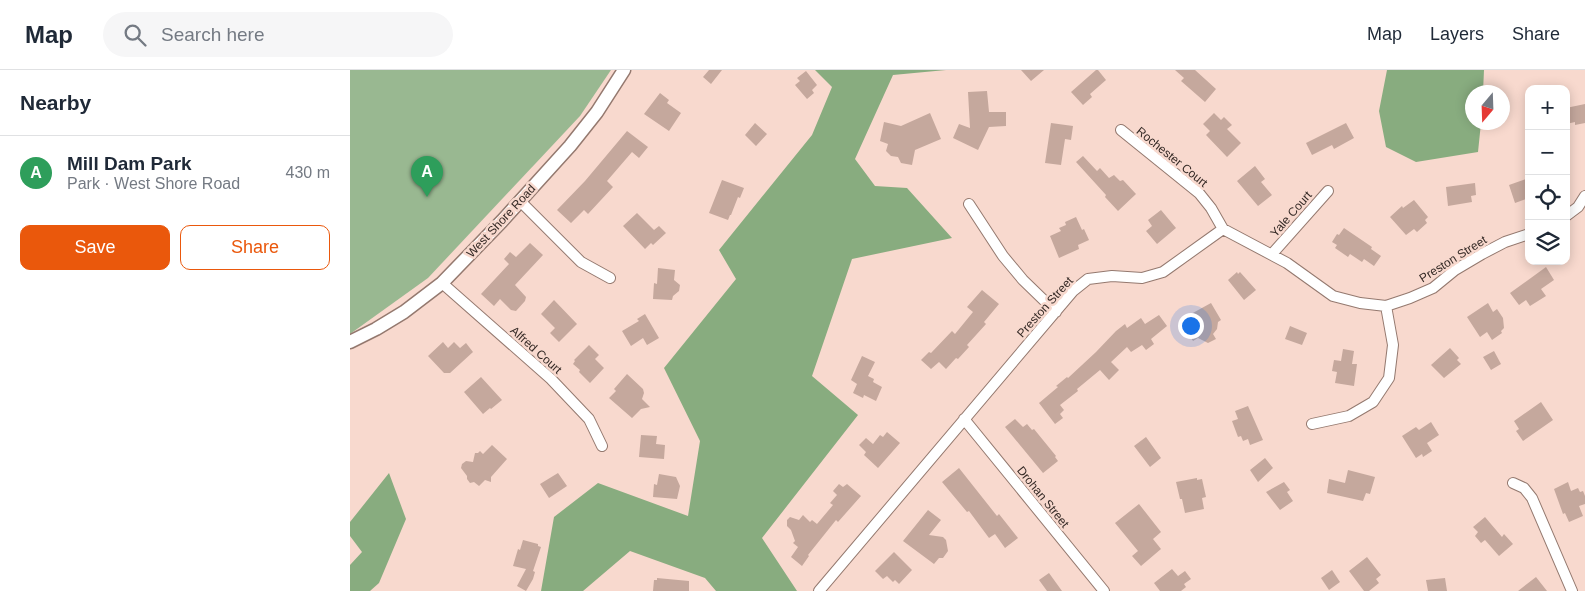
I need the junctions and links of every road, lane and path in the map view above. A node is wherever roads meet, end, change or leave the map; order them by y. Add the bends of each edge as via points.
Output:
1 (624, 70) edge
2 (1120, 130) dead end
3 (1328, 191) dead end
4 (1585, 196) edge
5 (520, 201) junction
6 (969, 204) dead end
7 (1570, 213) edge
8 (1223, 229) junction
9 (1525, 235) edge
10 (1272, 254) junction
11 (610, 278) dead end
12 (442, 283) junction
13 (1386, 306) junction
14 (1056, 312) junction
15 (350, 342) edge
16 (964, 419) junction
17 (1312, 424) dead end
18 (602, 446) dead end
19 (1513, 483) dead end
20 (819, 591) edge
21 (1104, 591) edge
22 (1572, 591) edge

1 - 5 street, West Shore Road via 580,134
2 - 8 street, Rochester Court via 1199,193
3 - 10 street, Yale Court
4 - 7 street
5 - 11 street via 581,262
5 - 12 street, West Shore Road
6 - 14 street via 1003,256
8 - 10 street, Preston Street
8 - 14 street, Preston Street via 1163,272 1142,278 1112,276 1088,279
9 - 13 street, Preston Street via 1482,254 1433,288
10 - 13 street, Preston Street via 1333,296 1360,304
12 - 15 street, West Shore Road via 404,312
12 - 18 street, Alfred Court via 551,380 589,419
13 - 17 street via 1393,345 1389,378 1373,402 1349,416
14 - 16 street, Preston Street
16 - 20 street, Preston Street
16 - 21 street, Drohan Street
19 - 22 street via 1524,488 1532,498

